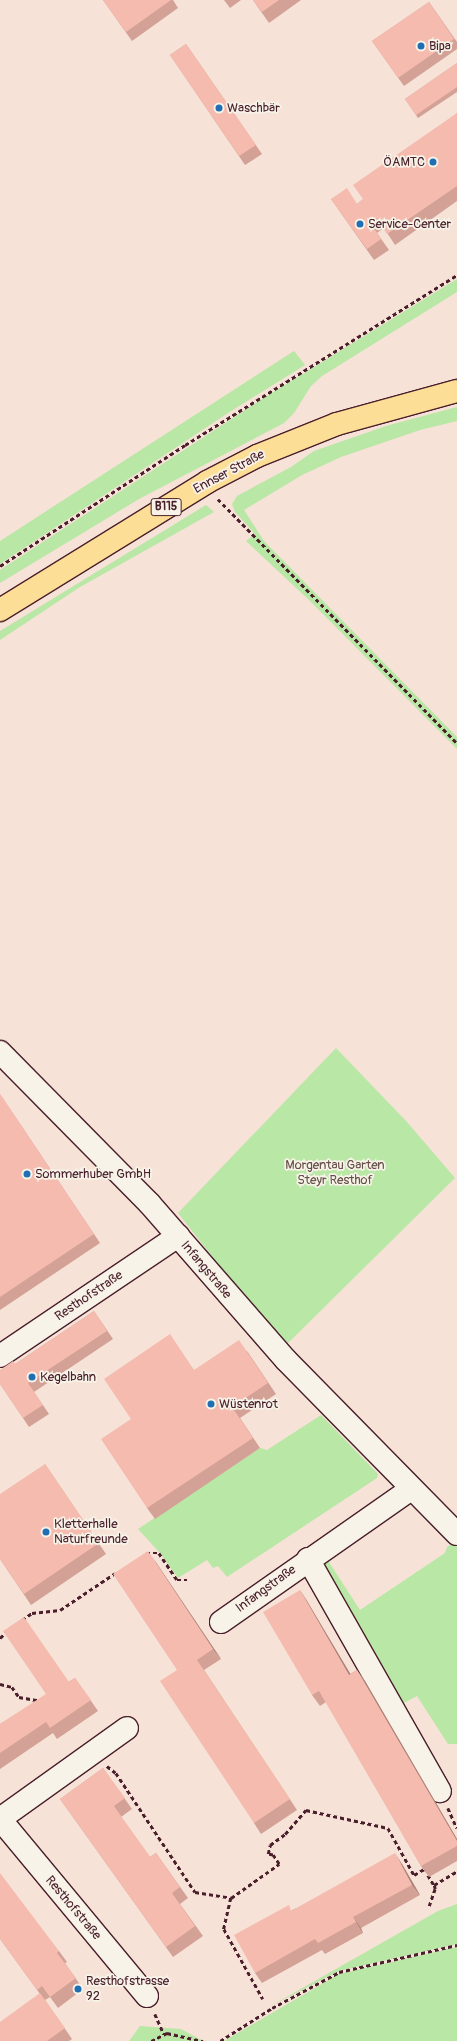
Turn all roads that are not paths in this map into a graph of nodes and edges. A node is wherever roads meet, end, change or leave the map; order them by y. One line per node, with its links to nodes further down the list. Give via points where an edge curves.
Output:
1 (457, 391): 2 (main road, Ennser Straße / B115, via 371,413 257,456 207,482)
2 (0, 610)
3 (0, 1052): 4 (street, Infangstraße, via 149,1203)
4 (178, 1236): 5 (street, Resthofstraße); 6 (street, Infangstraße, via 244,1314)
5 (0, 1356)
6 (412, 1489): 7 (street, Infangstraße); 8 (street, Infangstraße)
7 (457, 1534)
8 (308, 1559): 9 (street, Infangstraße); 11 (street)
9 (221, 1622)
10 (127, 1728): 12 (street)
11 (440, 1791)
12 (0, 1819): 13 (street, Resthofstraße)
13 (147, 1996)

